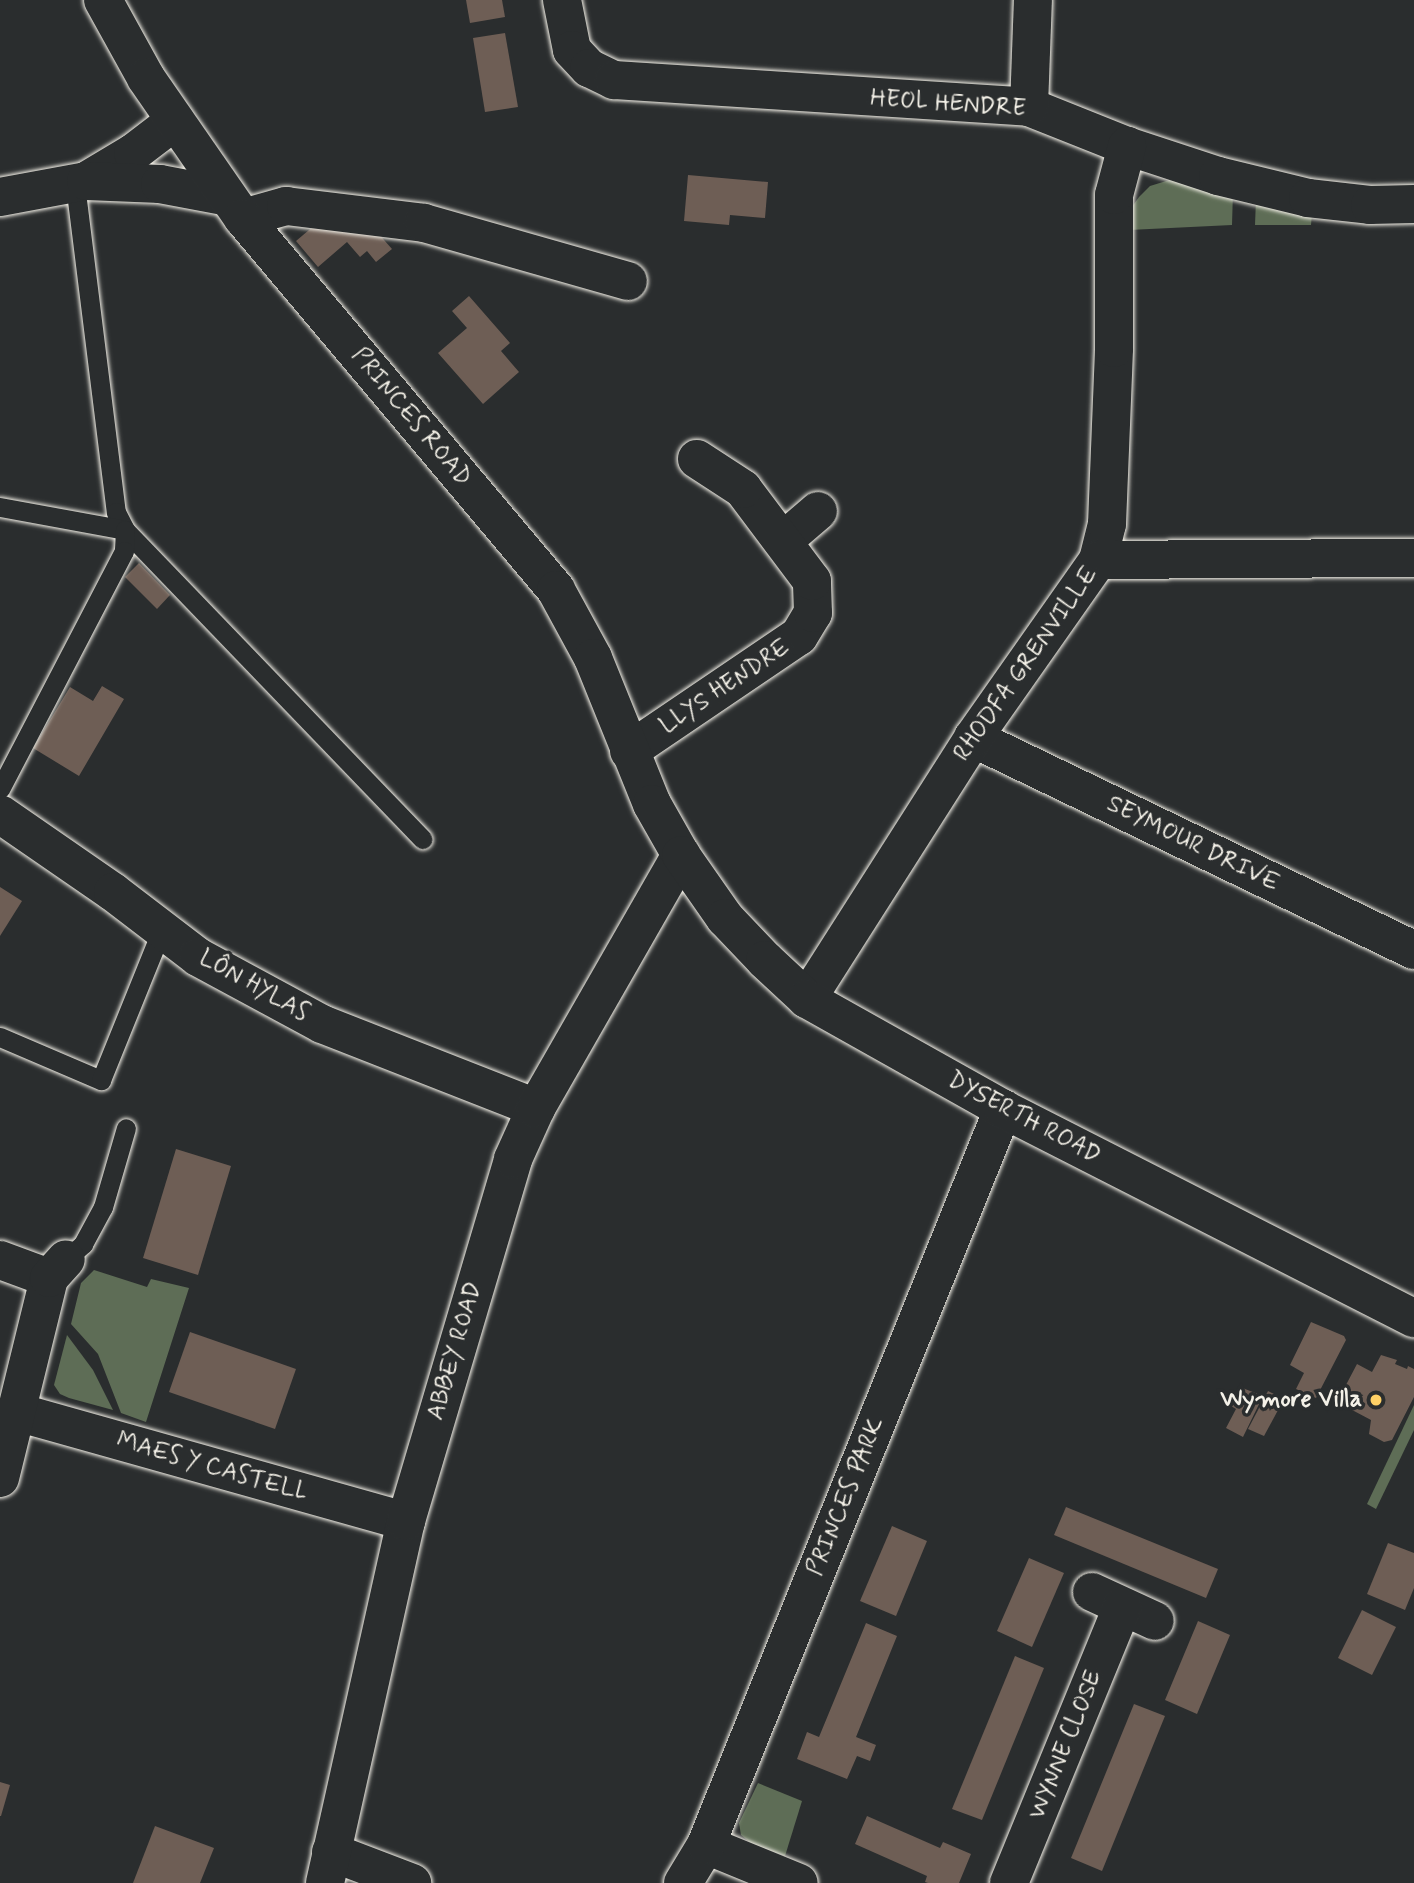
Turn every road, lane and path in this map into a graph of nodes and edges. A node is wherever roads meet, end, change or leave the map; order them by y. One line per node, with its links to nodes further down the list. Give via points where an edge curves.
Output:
1 (103, 0): 5 (street, PRINCES ROAD)
2 (562, 0): 4 (street, HEOL HENDRE, via 572,50 589,68 614,80)
3 (1033, 0): 4 (street)
4 (1029, 107): 6 (street, HEOL HENDRE)
5 (175, 121): 7 (street, via 133,153); 10 (street, PRINCES ROAD)
6 (1127, 146): 9 (street, HEOL HENDRE, via 1218,176 1308,198); 18 (street, via 1114,195 1107,524)
7 (80, 183): 8 (street); 10 (street, via 160,184); 15 (lane, via 116,512)
8 (0, 197)
9 (1414, 204)
10 (236, 207): 11 (street, via 286,206 424,223); 20 (street, PRINCES ROAD, via 556,590 593,658)
11 (628, 281)
12 (697, 459): 16 (street, LLYS HENDRE, via 743,489)
13 (0, 508): 15 (lane)
14 (818, 511): 16 (street)
15 (125, 530): 21 (lane, via 124,551); 23 (lane)
16 (783, 541): 20 (street, LLYS HENDRE, via 812,581 813,613 799,636)
17 (1414, 558): 18 (street, RHODFA GRENVILLE)
18 (1098, 559): 19 (street, RHODFA GRENVILLE)
19 (972, 738): 26 (street, SEYMOUR DRIVE); 27 (street, RHODFA GRENVILLE)
20 (629, 751): 24 (street, PRINCES ROAD)
21 (0, 789)
22 (0, 814): 25 (street, LÔN HYLAS)
23 (422, 839)
24 (681, 855): 27 (street, DYSERTH ROAD, via 725,918); 29 (street, ABBEY ROAD)
25 (162, 929): 28 (lane, via 102,1080); 29 (street, LÔN HYLAS, via 198,957 322,1024)
26 (1414, 950)
27 (807, 999): 30 (street, DYSERTH ROAD)
28 (0, 1037)
29 (536, 1108): 37 (street, ABBEY ROAD, via 494,1218)
30 (1003, 1109): 34 (street, DYSERTH ROAD); 40 (street, PRINCES PARK)
31 (126, 1128): 33 (lane, via 103,1207 83,1244)
32 (0, 1260): 33 (street)
33 (58, 1268): 35 (street)
34 (1414, 1318)
35 (17, 1412): 36 (street); 37 (street, MAES Y CASTELL)
36 (0, 1478)
37 (406, 1521): 39 (street, ABBEY ROAD)
38 (1123, 1607): 43 (street, WYNNE CLOSE)
39 (328, 1867): 41 (street)
40 (687, 1870): 42 (street)
41 (412, 1883)
42 (799, 1883)
43 (1009, 1883)

